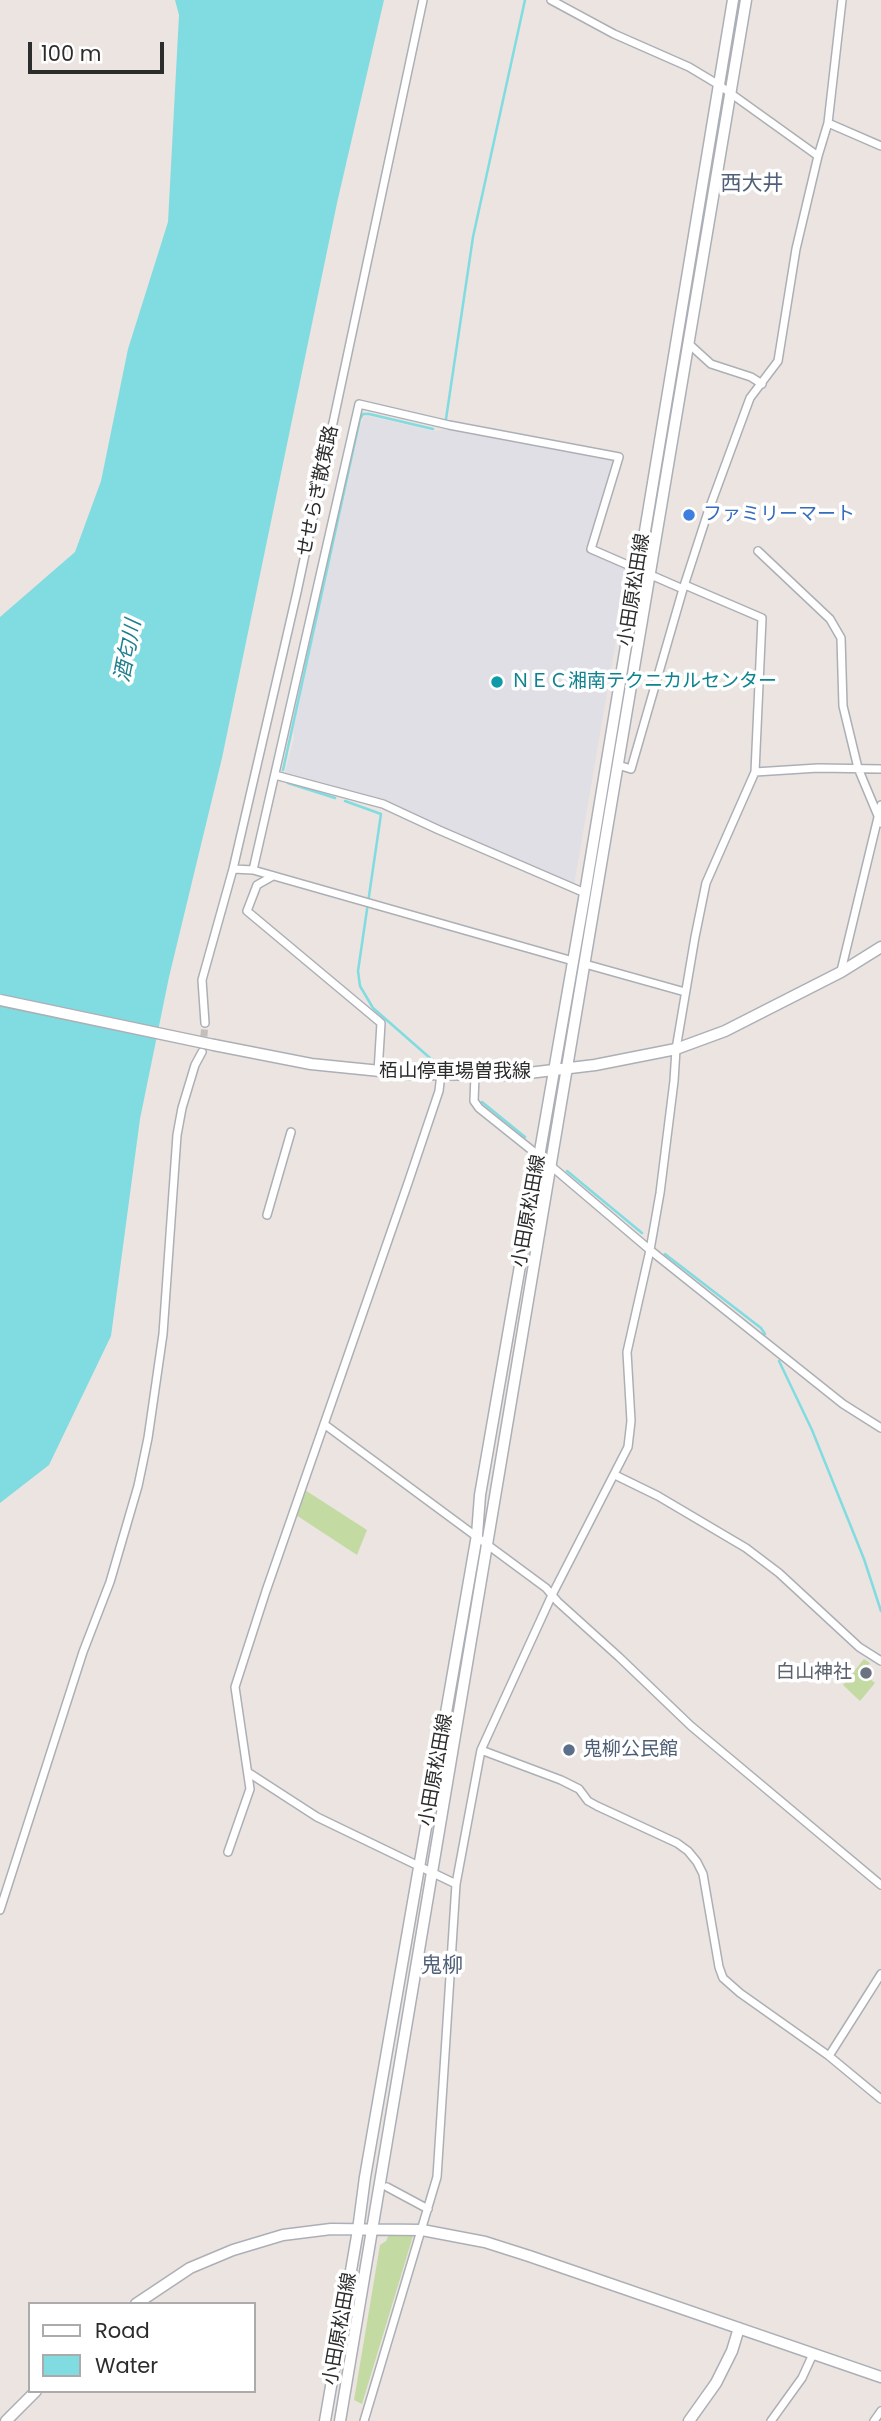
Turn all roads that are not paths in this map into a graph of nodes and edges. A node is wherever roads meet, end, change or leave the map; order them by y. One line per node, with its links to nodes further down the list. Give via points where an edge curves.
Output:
1 (423, 0): 26 (street, せせらぎ散策路, via 298,592)
2 (551, 0): 6 (street)
3 (733, 0): 6 (main road, 小田原松田線)
4 (746, 0): 7 (main road, 小田原松田線)
5 (842, 0): 8 (street)
6 (719, 85): 7 (street); 14 (main road, 小田原松田線)
7 (730, 93): 10 (street); 11 (main road, 小田原松田線)
8 (828, 123): 9 (street); 10 (street)
9 (881, 146)
10 (818, 156): 12 (street, via 796,249 778,361)
11 (689, 344): 12 (street, via 711,364); 15 (main road, 小田原松田線)
12 (762, 384): 16 (street, via 750,398)
13 (758, 551): 18 (street, via 830,619 841,638 843,706)
14 (638, 570): 15 (street); 21 (street, via 591,549 619,457 359,404); 29 (main road, 小田原松田線)
15 (650, 575): 16 (street); 17 (main road, 小田原松田線)
16 (684, 587): 17 (street, via 631,769); 20 (street, via 762,618)
17 (618, 765): 32 (main road, 小田原松田線)
18 (858, 768): 19 (street); 20 (street); 25 (street)
19 (881, 769)
20 (755, 772): 34 (street, via 706,883)
21 (275, 775): 22 (street); 27 (street, via 270,814)
22 (342, 793): 23 (street); 29 (street, via 383,804)
23 (340, 804)
24 (881, 806): 25 (street)
25 (879, 820): 33 (street)
26 (233, 869): 27 (street); 36 (street, せせらぎ散策路, via 202,980)
27 (253, 870): 28 (street)
28 (273, 876): 31 (street); 41 (street, via 257,885 247,911 382,1023)
29 (586, 894): 31 (main road, 小田原松田線)
30 (881, 947): 33 (main road, 栢山停車場曽我線)
31 (573, 961): 40 (main road, 小田原松田線)
32 (584, 964): 34 (street); 39 (main road, 小田原松田線)
33 (841, 972): 37 (main road, 栢山停車場曽我線, via 725,1031)
34 (685, 992): 37 (street)
35 (0, 1000): 41 (main road, 栢山停車場曽我線, bridge, via 311,1064)
36 (205, 1023)
37 (676, 1049): 39 (main road, 栢山停車場曽我線); 48 (street)
38 (202, 1052): 63 (street, via 177,1135 166,1304 138,1486)
39 (568, 1068): 40 (main road, 栢山停車場曽我線); 46 (main road, 小田原松田線)
40 (555, 1070): 43 (main road, 栢山停車場曽我線); 45 (main road, 小田原松田線)
41 (378, 1072): 42 (main road, 栢山停車場曽我線)
42 (442, 1074): 43 (main road, 栢山停車場曽我線); 49 (street)
43 (471, 1075): 45 (street, via 479,1108)
44 (291, 1132): 47 (street)
45 (540, 1156): 52 (main road, 小田原松田線, via 480,1494)
46 (551, 1166): 48 (street); 53 (main road, 小田原松田線)
47 (267, 1215)
48 (650, 1250): 50 (street, via 843,1404); 51 (street, via 627,1352 628,1447)
49 (324, 1424): 52 (street); 57 (street, via 235,1687)
50 (881, 1428)
51 (615, 1475): 54 (street); 55 (street, via 746,1548)
52 (477, 1535): 53 (street); 59 (main road, 小田原松田線)
53 (488, 1546): 54 (street); 60 (main road, 小田原松田線)
54 (552, 1595): 56 (street); 62 (street, via 691,1726)
55 (881, 1661)
56 (481, 1750): 61 (street); 65 (street, via 561,1780 579,1789 588,1801 688,1851 703,1874 723,1978)
57 (249, 1773): 58 (street, via 250,1789); 59 (street, via 317,1817)
58 (228, 1852)
59 (420, 1867): 60 (street); 70 (main road, 小田原松田線)
60 (432, 1873): 61 (street); 69 (main road, 小田原松田線)
61 (456, 1884): 68 (street, via 439,2160)
62 (881, 1885)
63 (0, 1910)
64 (881, 1974): 65 (street)
65 (829, 2056): 66 (street)
66 (881, 2099)
67 (387, 2187): 68 (street)
68 (428, 2209): 71 (street)
69 (372, 2228): 70 (main road); 71 (main road); 80 (main road, 小田原松田線)
70 (358, 2230): 72 (main road, via 283,2235 233,2250 190,2268); 79 (main road, 小田原松田線)
71 (422, 2230): 73 (main road, via 485,2242); 81 (street)
72 (139, 2302)
73 (739, 2328): 74 (main road); 82 (main road, via 716,2383)
74 (813, 2354): 75 (main road); 83 (street)
75 (881, 2377)
76 (34, 2393): 78 (main road)
77 (881, 2411): 84 (street)
78 (6, 2421)
79 (325, 2421)
80 (340, 2421)
81 (364, 2421)
82 (689, 2421)
83 (771, 2421)
84 (874, 2421)

